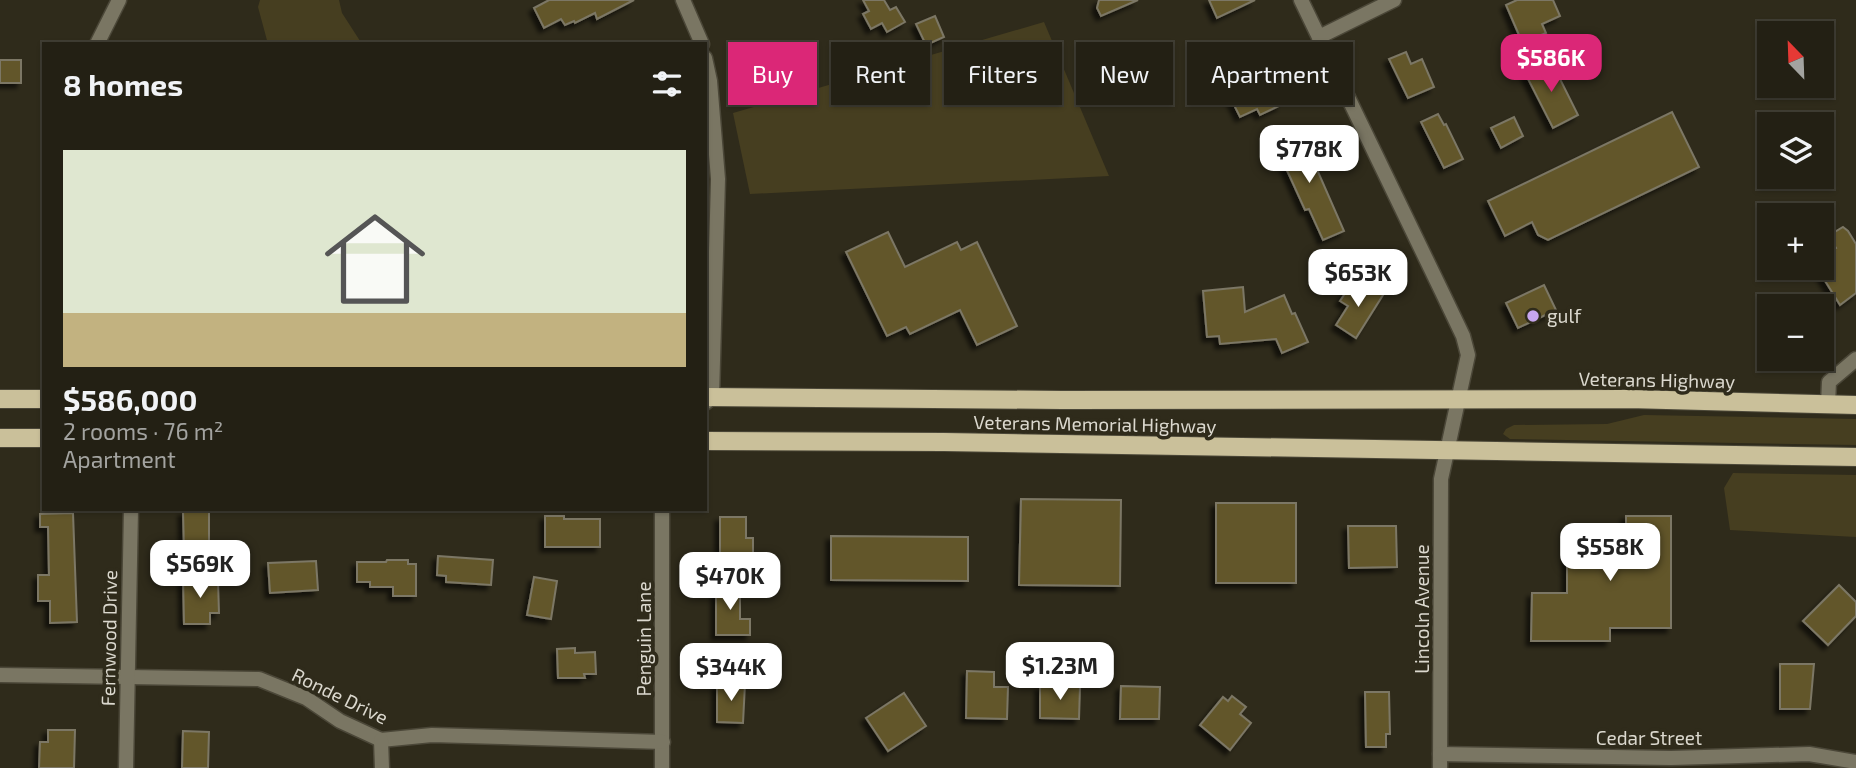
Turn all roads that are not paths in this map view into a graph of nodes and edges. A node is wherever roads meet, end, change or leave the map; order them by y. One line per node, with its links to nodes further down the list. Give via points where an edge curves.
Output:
1 (119, 0): 6 (street)
2 (683, 0): 7 (street)
3 (1301, 0): 5 (street, Lincoln Avenue)
4 (1394, 0): 5 (street)
5 (1319, 37): 13 (street, Lincoln Avenue, via 1463,336 1468,355)
6 (98, 42)
7 (701, 42)
8 (707, 67): 12 (street, via 718,178)
9 (1856, 359): 14 (street, via 1829,382)
10 (0, 399): 11 (main road)
11 (42, 399)
12 (707, 399): 13 (main road, Veterans Memorial Highway)
13 (1458, 399): 14 (main road, Veterans Highway); 19 (street, Lincoln Avenue)
14 (1828, 404): 15 (main road, Veterans Highway)
15 (1856, 405)
16 (0, 438): 17 (main road)
17 (42, 438)
18 (707, 441): 19 (main road, Veterans Memorial Highway)
19 (1447, 452): 20 (main road, Veterans Memorial Highway); 27 (street, Lincoln Avenue, via 1441,479)
20 (1856, 457)
21 (131, 511): 24 (street, Fernwood Drive)
22 (662, 511): 26 (street, Penguin Lane)
23 (0, 675): 24 (street, Ronde Drive)
24 (127, 677): 25 (street, Ronde Drive, via 259,679 306,698 340,721); 29 (street, Fernwood Drive)
25 (382, 740): 26 (street, Ronde Drive, via 432,736); 30 (street)
26 (663, 742): 31 (street, Penguin Lane)
27 (1440, 761): 28 (street, Cedar Street, via 1809,754)
28 (1856, 762)
29 (126, 768)
30 (382, 768)
31 (663, 768)

